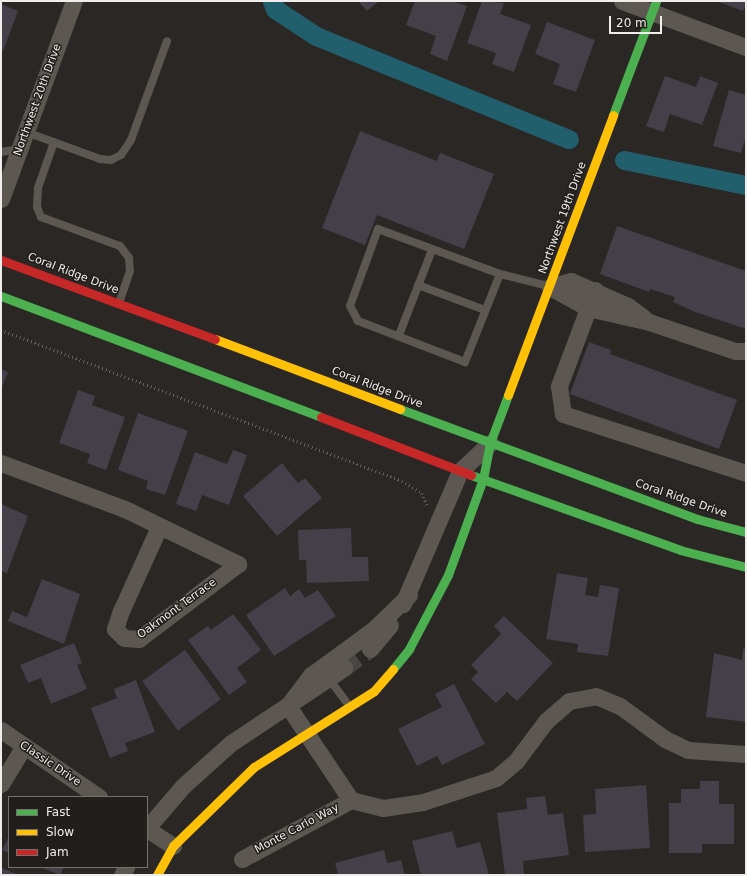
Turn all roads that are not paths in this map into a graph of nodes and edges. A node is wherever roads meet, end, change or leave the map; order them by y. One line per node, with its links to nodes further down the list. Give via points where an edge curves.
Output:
1 (74, 1): 6 (street, Northwest 20th Drive)
2 (622, 1): 3 (street)
3 (654, 7): 5 (street); 15 (main road, Northwest 19th Drive)
4 (168, 41): 7 (lane, via 131,140 121,155 111,160 100,159)
5 (746, 47)
6 (26, 132): 7 (lane); 8 (street, Northwest 20th Drive)
7 (54, 142): 18 (lane, via 38,188 37,208 41,216 120,246 129,258 130,270)
8 (19, 150): 9 (lane); 10 (street, Northwest 20th Drive)
9 (1, 152)
10 (1, 199)
11 (432, 250): 13 (lane); 14 (lane); 22 (lane, via 378,229 350,306 358,321)
12 (1, 260): 18 (main road, Coral Ridge Drive)
13 (500, 274): 15 (lane); 20 (lane)
14 (418, 285): 20 (lane); 22 (lane)
15 (550, 287): 16 (street, via 571,281); 19 (street); 24 (main road, Northwest 19th Drive)
16 (595, 290): 19 (street); 21 (street, via 628,306)
17 (1, 296): 26 (main road)
18 (119, 304): 24 (main road, Coral Ridge Drive)
19 (588, 308): 21 (street); 27 (street, via 559,386 563,414)
20 (486, 310): 22 (lane, via 465,362)
21 (649, 322): 23 (street, via 735,351)
22 (399, 335)
23 (746, 351)
24 (490, 443): 26 (street); 28 (main road, Northwest 19th Drive); 30 (main road, Coral Ridge Drive, via 697,519)
25 (1, 463): 29 (street, Oakmont Terrace, via 125,509)
26 (460, 471): 28 (main road); 32 (street)
27 (746, 473)
28 (483, 479): 31 (main road, via 680,550); 37 (main road, Northwest 19th Drive, via 448,575 409,649 374,691)
29 (159, 527): 29 (street, Oakmont Terrace, via 115,629 124,638 139,639 238,564)
30 (746, 532)
31 (746, 567)
32 (409, 595): 33 (street); 36 (street, via 373,630 311,675)
33 (370, 650)
34 (344, 668): 35 (street)
35 (329, 679): 36 (street); 37 (lane)
36 (288, 706): 39 (street, Monte Carlo Way); 45 (street, via 231,743 183,786)
37 (350, 707): 39 (main road, Northwest 19th Drive)
38 (1, 730): 40 (street, Classic Drive)
39 (307, 736): 44 (street, Monte Carlo Way); 47 (main road, Northwest 19th Drive, via 254,767)
40 (24, 746): 42 (street); 43 (street, Classic Drive)
41 (746, 754): 44 (street, Monte Carlo Way, via 688,750 642,724 620,706 596,696 569,701 546,721 516,761 496,778 423,802 383,808)
42 (1, 784)
43 (98, 796)
44 (351, 800): 48 (street, Monte Carlo Way)
45 (148, 827)
46 (148, 829): 47 (street)
47 (173, 846): 49 (main road, Northwest 19th Drive)
48 (242, 859)
49 (157, 875)

